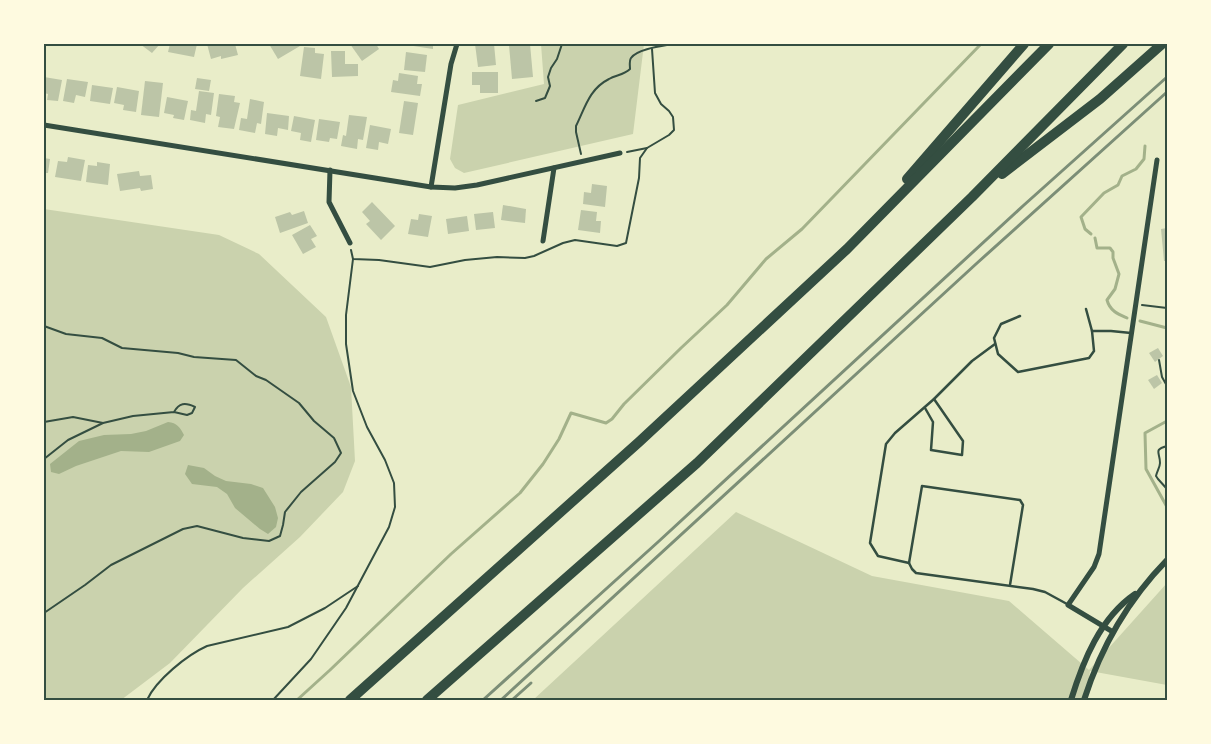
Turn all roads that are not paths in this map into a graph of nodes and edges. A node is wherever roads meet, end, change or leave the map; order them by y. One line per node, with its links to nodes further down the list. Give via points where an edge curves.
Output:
1 (457, 44): 11 (street)
2 (1024, 44): 15 (highway)
3 (1049, 44): 15 (highway)
4 (1123, 44): 12 (highway)
5 (1162, 44): 12 (highway, via 1100,99)
6 (44, 124): 10 (street)
7 (620, 153): 9 (street)
8 (1157, 160): 19 (street)
9 (554, 168): 11 (street, via 477,185); 13 (street)
10 (330, 170): 11 (street); 14 (street, via 329,202)
11 (431, 187)
12 (972, 197): 31 (highway, via 697,463)
13 (543, 241)
14 (350, 243)
15 (847, 249): 30 (highway, via 639,442)
16 (1086, 309): 18 (lane)
17 (1020, 316): 20 (lane, via 1001,324 994,338)
18 (1092, 331): 19 (lane); 20 (lane, via 1094,351 1089,358 1018,372 998,354)
19 (1131, 333): 27 (street, via 1099,554)
20 (995, 344): 21 (lane, via 972,361)
21 (934, 399): 22 (lane); 22 (lane, via 963,441 962,455 931,450 934,422)
22 (924, 408): 24 (lane, via 886,444 870,543 878,556)
23 (1167, 560): 26 (street)
24 (910, 562): 25 (lane, via 916,573); 25 (lane, via 922,486 1020,500 1023,505)
25 (1010, 585): 27 (lane, via 1045,592)
26 (1138, 592): 28 (street); 29 (street)
27 (1068, 605): 28 (street)
28 (1103, 626): 29 (street); 32 (street)
29 (1113, 632): 33 (street)
30 (350, 700)
31 (428, 700)
32 (1071, 700)
33 (1084, 700)

